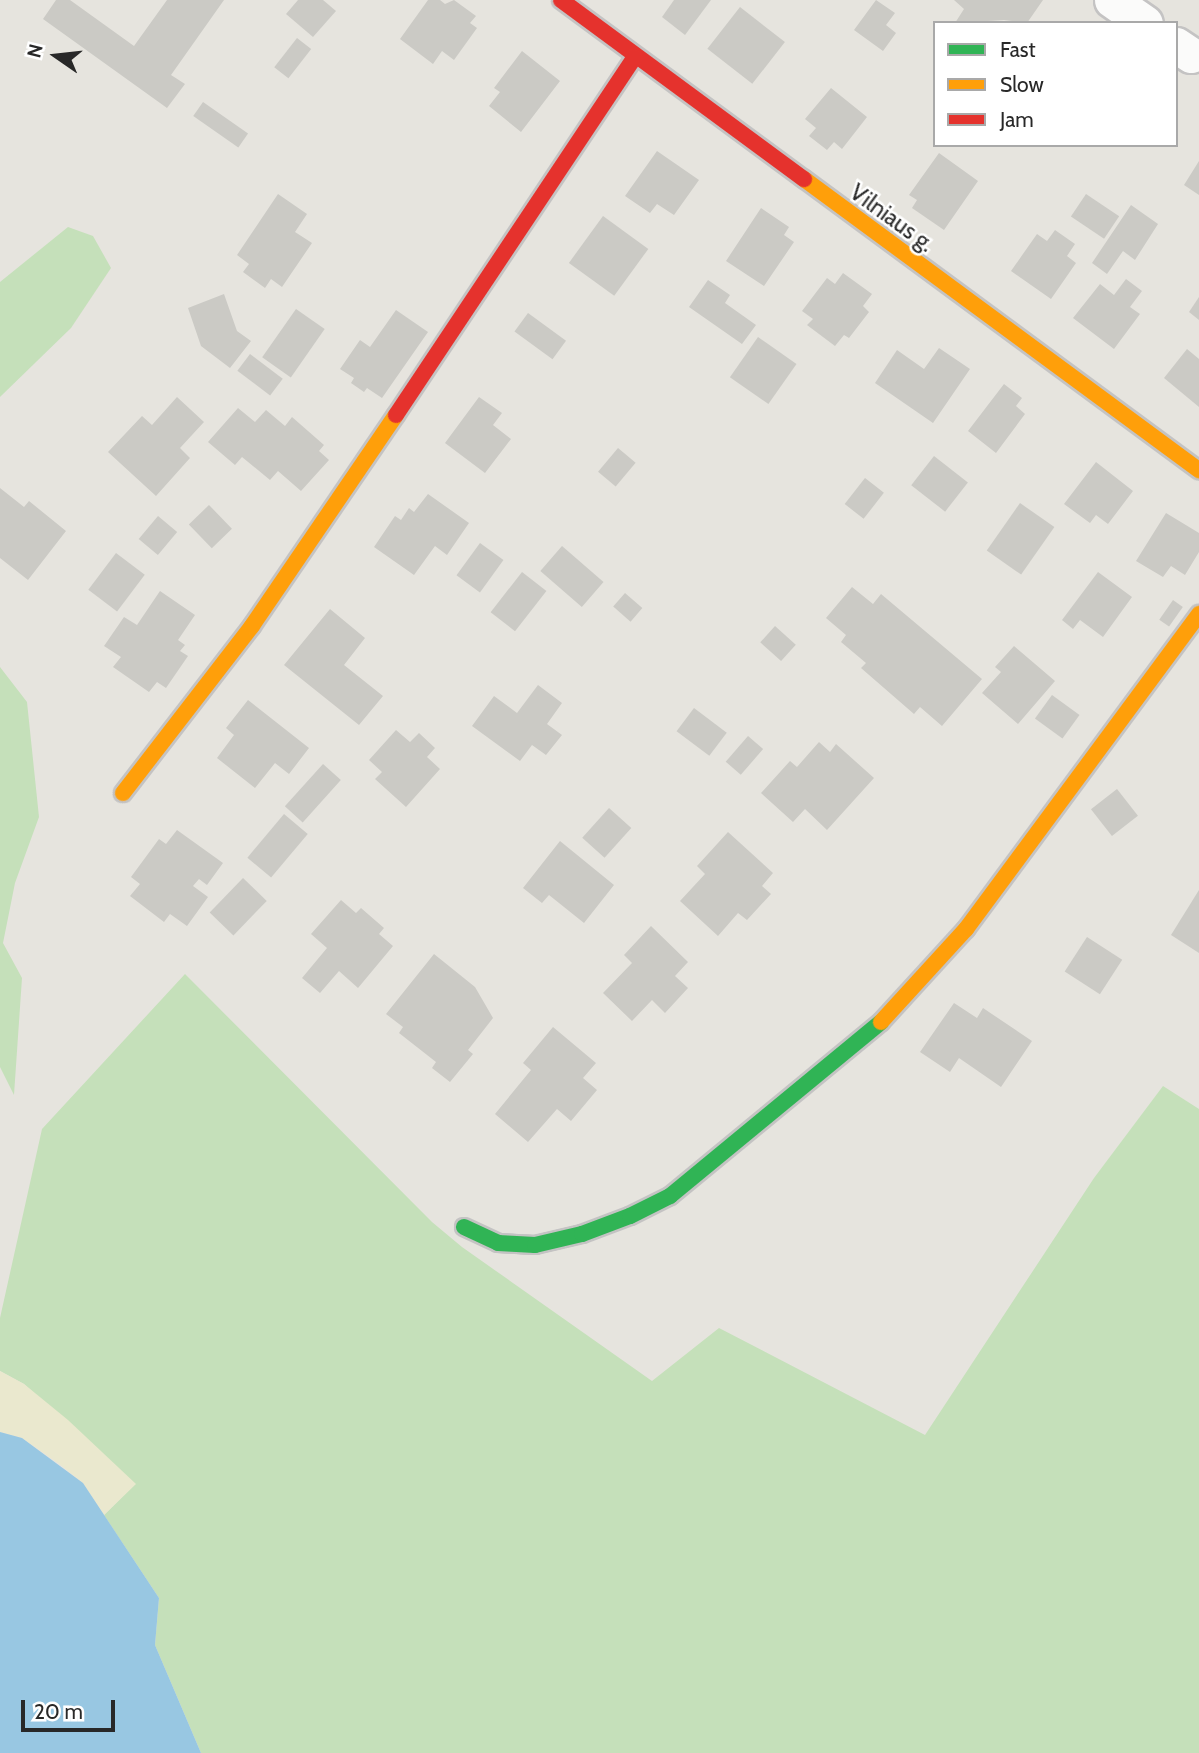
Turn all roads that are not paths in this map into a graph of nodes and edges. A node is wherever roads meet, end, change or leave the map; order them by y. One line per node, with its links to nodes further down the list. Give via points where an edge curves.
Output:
1 (561, 0): 4 (street, Vilniaus g.)
2 (1112, 0): 3 (street)
3 (1142, 21)
4 (635, 57): 5 (street, Vilniaus g.); 7 (street, via 301,557)
5 (1199, 470)
6 (1199, 614): 8 (street, via 966,929 874,1029 670,1196 631,1216 535,1245 498,1242)
7 (123, 793)
8 (464, 1227)

